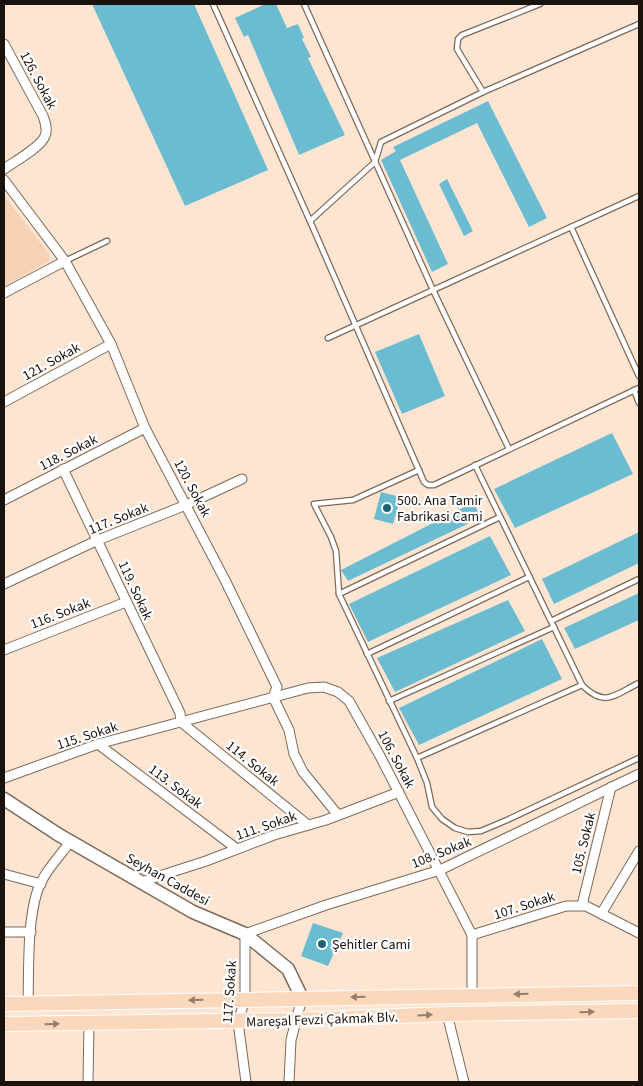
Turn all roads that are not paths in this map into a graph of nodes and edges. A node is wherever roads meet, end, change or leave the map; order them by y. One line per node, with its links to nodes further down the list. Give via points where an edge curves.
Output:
1 (213, 4): 11 (lane)
2 (304, 4): 7 (lane)
3 (540, 4): 6 (lane, via 458,39 457,49)
4 (639, 24): 6 (lane)
5 (4, 44): 8 (street, 126. Sokak, via 44,116 46,134 42,142)
6 (483, 92): 7 (lane, via 381,142)
7 (374, 162): 11 (lane); 15 (lane)
8 (4, 169)
9 (4, 180): 14 (street, 120. Sokak)
10 (639, 196): 12 (lane)
11 (310, 221): 17 (lane)
12 (571, 227): 15 (lane); 20 (lane)
13 (107, 241): 14 (lane)
14 (65, 261): 16 (street); 19 (street, 120. Sokak)
15 (433, 290): 17 (lane); 26 (lane)
16 (4, 293)
17 (356, 326): 18 (lane); 29 (lane)
18 (328, 338)
19 (111, 344): 23 (street, 121. Sokak); 25 (street, 120. Sokak)
20 (639, 376)
21 (639, 388): 22 (lane)
22 (634, 390): 24 (lane); 26 (lane)
23 (4, 402)
24 (639, 403)
25 (145, 428): 28 (street, 118. Sokak); 32 (street, 120. Sokak)
26 (509, 449): 27 (lane)
27 (475, 466): 29 (lane, via 434,485 424,482); 33 (lane)
28 (63, 469): 31 (street, 118. Sokak); 34 (street, 119. Sokak)
29 (419, 470): 38 (lane, via 353,500 314,504 336,552)
30 (242, 478): 32 (street, 117. Sokak)
31 (4, 500)
32 (186, 506): 34 (street, 117. Sokak); 46 (street, 120. Sokak, via 277,687)
33 (500, 517): 35 (lane); 38 (lane)
34 (98, 540): 37 (street, 117. Sokak); 39 (street, 119. Sokak)
35 (529, 577): 40 (lane); 43 (lane)
36 (639, 579): 40 (lane)
37 (4, 584)
38 (339, 594): 43 (lane)
39 (126, 602): 42 (street, 116. Sokak); 48 (street, 119. Sokak)
40 (551, 621): 41 (lane)
41 (554, 627): 45 (lane); 47 (lane)
42 (4, 650)
43 (367, 654): 47 (lane)
44 (639, 683): 45 (lane, via 607,699 592,696)
45 (582, 685): 50 (lane)
46 (273, 697): 48 (street, 106. Sokak); 55 (street, 106. Sokak, via 308,688 324,687 338,692 349,701); 57 (street, 120. Sokak, via 289,730 294,754 303,772)
47 (389, 701): 50 (lane)
48 (181, 722): 49 (street, 115. Sokak); 58 (street, 114. Sokak)
49 (98, 744): 53 (street, 115. Sokak); 60 (street, 113. Sokak)
50 (417, 758): 51 (lane, via 432,807 442,819 468,832 481,831 507,820)
51 (639, 758)
52 (639, 774): 54 (street, 108. Sokak)
53 (4, 778)
54 (611, 787): 62 (street, 108. Sokak); 66 (street, 105. Sokak)
55 (399, 792): 57 (street, 111. Sokak); 62 (street, 106. Sokak)
56 (4, 799): 59 (main road, Seyhan Caddesi)
57 (338, 815): 58 (street, 111. Sokak)
58 (308, 825): 60 (street, 111. Sokak)
59 (71, 842): 64 (main road, Seyhan Caddesi); 65 (street)
60 (237, 849): 64 (street, 111. Sokak)
61 (639, 851): 67 (street)
62 (440, 870): 71 (street, 108. Sokak); 72 (street, 106. Sokak)
63 (4, 874): 65 (street)
64 (141, 882): 71 (main road, Seyhan Caddesi, via 193,912)
65 (41, 884): 69 (street, via 33,908)
66 (582, 905): 67 (street); 72 (street, 107. Sokak, via 566,906)
67 (601, 914): 70 (street)
68 (4, 932): 69 (street)
69 (31, 932): 77 (street)
70 (639, 933)
71 (245, 934): 75 (main road, Seyhan Caddesi, via 288,969); 76 (street, 117. Sokak)
72 (472, 935): 74 (street, 106. Sokak)
73 (639, 993): 74 (main road, Mareşal Fevzi Çakmak Blv., one-way to 74)
74 (472, 995): 75 (main road, Mareşal Fevzi Çakmak Blv., one-way to 75)
75 (302, 998): 76 (main road, Mareşal Fevzi Çakmak Blv.); 81 (street)
76 (245, 999): 77 (main road, Mareşal Fevzi Çakmak Blv., one-way to 77); 82 (street, 117. Sokak)
77 (28, 1003): 78 (main road, Mareşal Fevzi Çakmak Blv.)
78 (4, 1004)
79 (639, 1011): 80 (main road, Mareşal Fevzi Çakmak Blv., one-way to 79)
80 (447, 1014): 81 (main road, Mareşal Fevzi Çakmak Blv., one-way to 80); 88 (street)
81 (296, 1020): 82 (main road, Mareşal Fevzi Çakmak Blv.); 87 (street, via 291,1040)
82 (238, 1022): 84 (main road, Mareşal Fevzi Çakmak Blv.); 86 (street, 117. Sokak)
83 (4, 1024): 84 (main road, Mareşal Fevzi Çakmak Blv., one-way to 84)
84 (90, 1024): 85 (street)
85 (88, 1082)
86 (246, 1082)
87 (289, 1082)
88 (464, 1082)

